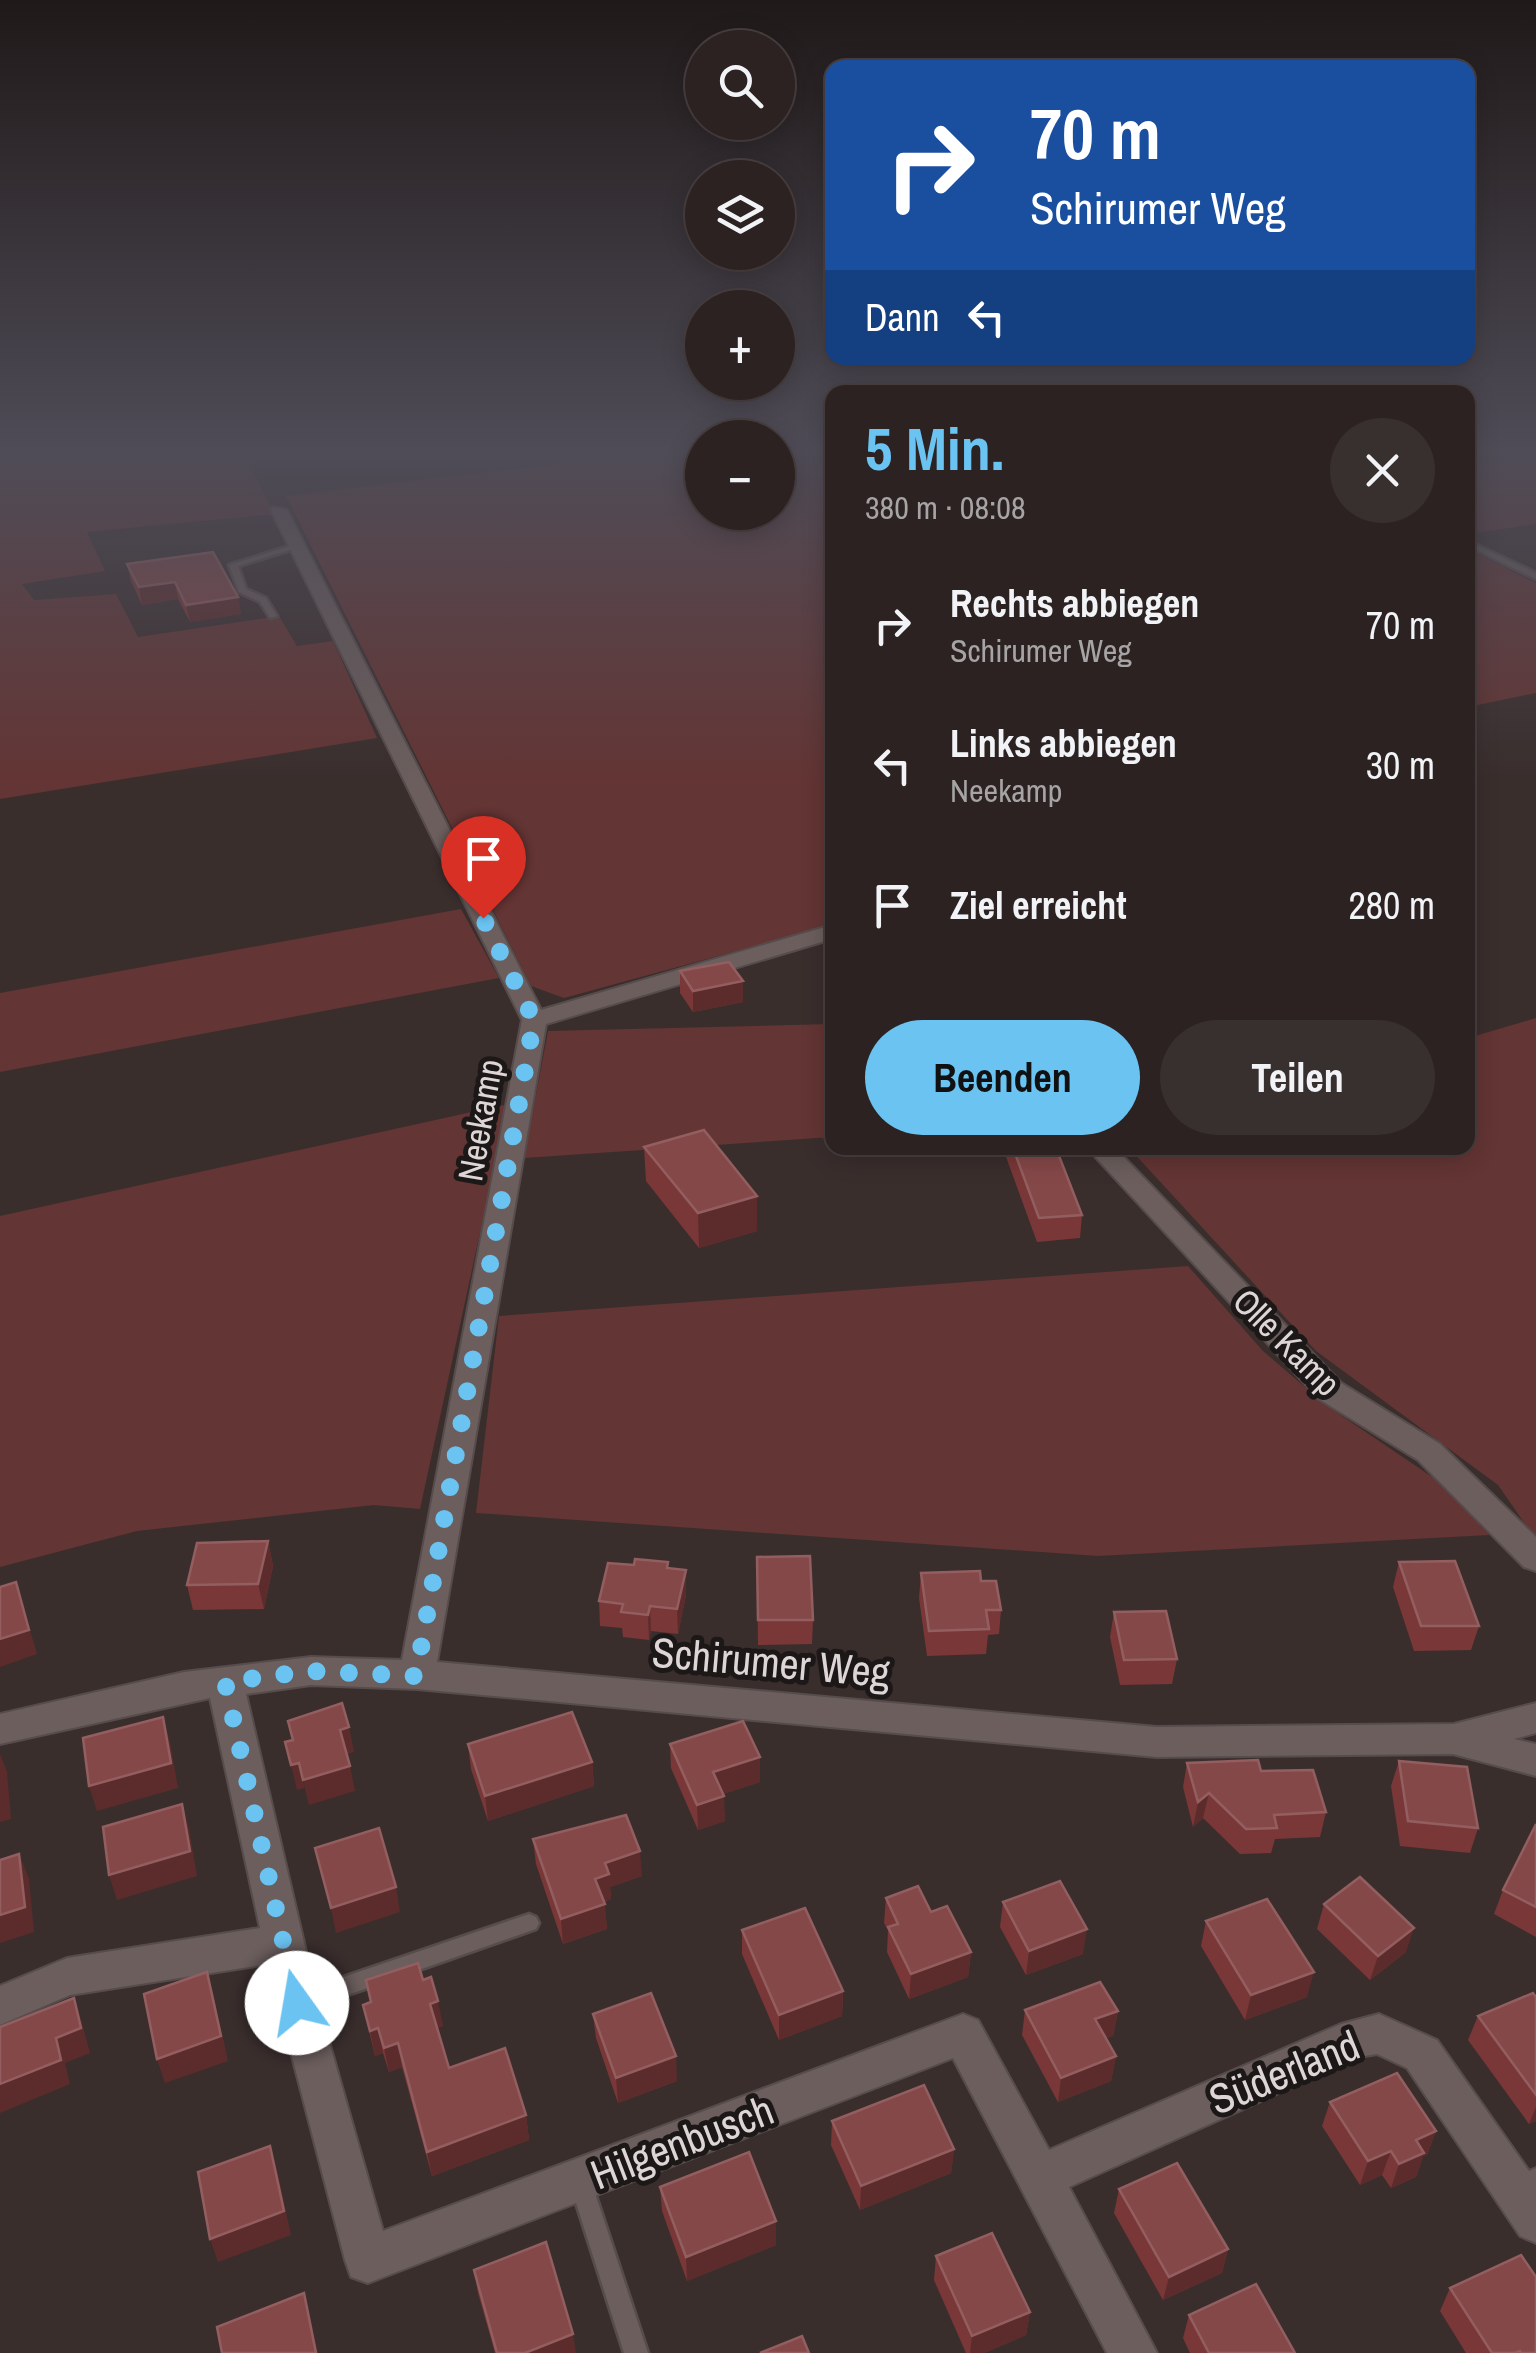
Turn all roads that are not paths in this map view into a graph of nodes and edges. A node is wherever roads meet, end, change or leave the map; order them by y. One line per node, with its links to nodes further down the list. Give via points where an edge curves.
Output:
1 (254, 559): 5 (lane, via 232,565 242,590 263,600)
2 (302, 559): 7 (street, Neekamp)
3 (1501, 559): 4 (lane)
4 (1536, 576)
5 (273, 616)
6 (825, 934): 7 (street)
7 (534, 1020): 10 (street, Neekamp)
8 (1107, 1155): 9 (street, Olle Kamp, via 1330,1391 1429,1452)
9 (1536, 1558)
10 (416, 1676): 11 (street, Schirumer Weg, via 310,1671); 14 (street, Schirumer Weg, via 1157,1742)
11 (225, 1682): 13 (street, Schirumer Weg); 17 (street, Hilgenbusch)
12 (1536, 1718): 14 (street)
13 (0, 1729)
14 (1453, 1738): 15 (street, Schirumer Weg)
15 (1536, 1760)
16 (529, 1923): 18 (lane)
17 (284, 1944): 18 (street, Hilgenbusch); 19 (street, via 67,1977)
18 (297, 2003): 21 (street, Hilgenbusch, via 368,2260)
19 (0, 2006)
20 (1041, 2176): 21 (street, Hilgenbusch, via 963,2034); 22 (street, Süderland, via 1356,2038 1379,2034 1422,2054); 24 (street, Hilgenbusch)
21 (580, 2180): 23 (lane)
22 (1531, 2203)
23 (636, 2353)
24 (1133, 2353)

